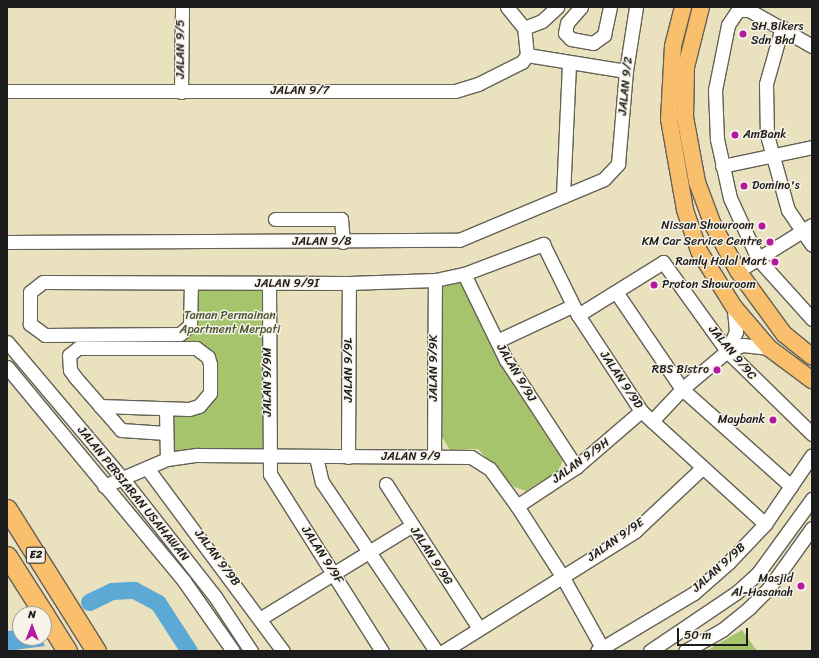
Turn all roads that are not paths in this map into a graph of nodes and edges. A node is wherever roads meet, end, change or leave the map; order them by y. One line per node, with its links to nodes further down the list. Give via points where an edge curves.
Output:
1 (182, 7): 16 (street, JALAN 9/5)
2 (507, 7): 10 (street)
3 (557, 7): 10 (street, via 542,21)
4 (581, 7): 5 (street, via 566,23 565,33 571,39 593,43 604,35)
5 (610, 7)
6 (636, 7): 14 (street, JALAN 9/2)
7 (701, 7): 30 (main road, via 686,67 688,139 704,205)
8 (681, 10): 37 (main road, via 669,78 669,119 675,167 699,251)
9 (782, 27): 11 (street); 18 (street, via 766,84); 20 (street, via 743,9 734,12 728,25 716,90 716,126)
10 (524, 28): 12 (street)
11 (812, 46)
12 (527, 55): 13 (street); 16 (street, JALAN 9/7, via 522,62 478,84 455,91)
13 (569, 62): 14 (street); 21 (street)
14 (626, 71): 19 (street, JALAN 9/2)
15 (7, 91): 16 (street, JALAN 9/7)
16 (181, 92)
17 (812, 147): 18 (street)
18 (770, 156): 20 (street); 24 (street, via 788,210)
19 (618, 164): 21 (street, JALAN 9/8, via 604,179)
20 (722, 166): 29 (street, via 730,198)
21 (563, 196): 26 (street, JALAN 9/8, via 452,242)
22 (275, 219): 26 (street, via 341,219)
23 (812, 225): 24 (street)
24 (801, 232): 28 (street); 29 (street)
25 (7, 242): 26 (street, JALAN 9/8)
26 (342, 242)
27 (543, 244): 31 (street, JALAN 9/9I); 38 (street, JALAN 9/9D)
28 (812, 245)
29 (758, 259): 30 (street); 39 (street)
30 (738, 271): 44 (main road, via 784,334)
31 (464, 274): 32 (street, JALAN 9/9I); 40 (street, JALAN 9/9J)
32 (435, 280): 33 (street, JALAN 9/9I); 58 (street, JALAN 9/9K)
33 (349, 283): 35 (street, JALAN 9/9I); 57 (street, JALAN 9/9L)
34 (191, 284): 34 (street, JALAN 9/9I, via 190,325 180,334 38,333 30,324 30,292 43,282); 35 (street, JALAN 9/9I)
35 (269, 284): 55 (street, JALAN 9/9M)
36 (616, 292): 38 (street); 43 (street, JALAN 9/9C, via 663,262); 47 (street)
37 (734, 307): 42 (main road); 43 (street, via 736,332)
38 (575, 311): 40 (street); 50 (street, JALAN 9/9D)
39 (812, 319)
40 (497, 341): 60 (street, JALAN 9/9J)
41 (7, 342): 63 (street, JALAN PERSIARAN USAHAWAN)
42 (769, 348): 43 (street, via 743,345); 46 (main road)
43 (727, 351): 47 (street); 53 (street, JALAN 9/9C)
44 (812, 357)
45 (7, 366): 65 (street, JALAN PERSIARAN USAHAWAN)
46 (812, 380)
47 (682, 389): 51 (street); 66 (street)
48 (100, 406): 49 (street); 49 (street, via 70,370 69,355 72,350 196,348 204,351 210,364 206,401 189,409); 52 (street, via 125,432)
49 (166, 409): 52 (street)
50 (641, 411): 51 (street, JALAN 9/9D); 60 (street, JALAN 9/9H)
51 (652, 421): 62 (street, JALAN 9/9D)
52 (166, 433): 59 (street)
53 (812, 434)
54 (812, 455): 66 (street, JALAN 9/9B)
55 (268, 457): 56 (street, JALAN 9/9); 59 (street, JALAN 9/9, via 197,454); 75 (street, JALAN 9/9F, via 273,480)
56 (316, 457): 57 (street, JALAN 9/9); 73 (street, via 322,482)
57 (348, 457): 58 (street, JALAN 9/9)
58 (434, 457): 68 (street, JALAN 9/9, via 471,457 482,462)
59 (167, 459): 61 (street, JALAN 9/9)
60 (576, 467): 68 (street, JALAN 9/9H)
61 (147, 468): 63 (street, JALAN 9/9); 78 (street, JALAN 9/9B)
62 (702, 468): 70 (street, JALAN 9/9D); 76 (street, JALAN 9/9E, via 635,531)
63 (122, 478): 65 (street, JALAN 9/9); 85 (street, JALAN PERSIARAN USAHAWAN, via 216,598)
64 (386, 484): 71 (street, JALAN 9/9G)
65 (104, 486): 84 (street, JALAN PERSIARAN USAHAWAN, via 212,616)
66 (791, 486): 70 (street, JALAN 9/9B)
67 (812, 499): 90 (street, via 758,573 737,592)
68 (517, 506): 76 (street, JALAN 9/9)
69 (7, 509): 83 (highway, E2)
70 (766, 524): 82 (street, JALAN 9/9B, via 694,593 619,638)
71 (411, 526): 73 (street); 80 (street, JALAN 9/9G)
72 (812, 528): 91 (street, via 769,588 749,608 722,630)
73 (370, 550): 75 (street); 88 (street)
74 (7, 556): 77 (highway, E2)
75 (334, 572): 78 (street); 87 (street, JALAN 9/9F)
76 (562, 576): 80 (street); 82 (street, JALAN 9/9)
77 (39, 606)
78 (261, 618): 86 (street, JALAN 9/9B)
79 (52, 627): 81 (highway, E2)
80 (478, 627): 89 (street)
81 (63, 645)
82 (604, 650)
83 (96, 651)
84 (233, 651)
85 (251, 651)
86 (283, 651)
87 (382, 651)
88 (436, 651)
89 (444, 651)
90 (650, 651)
91 (685, 651)

